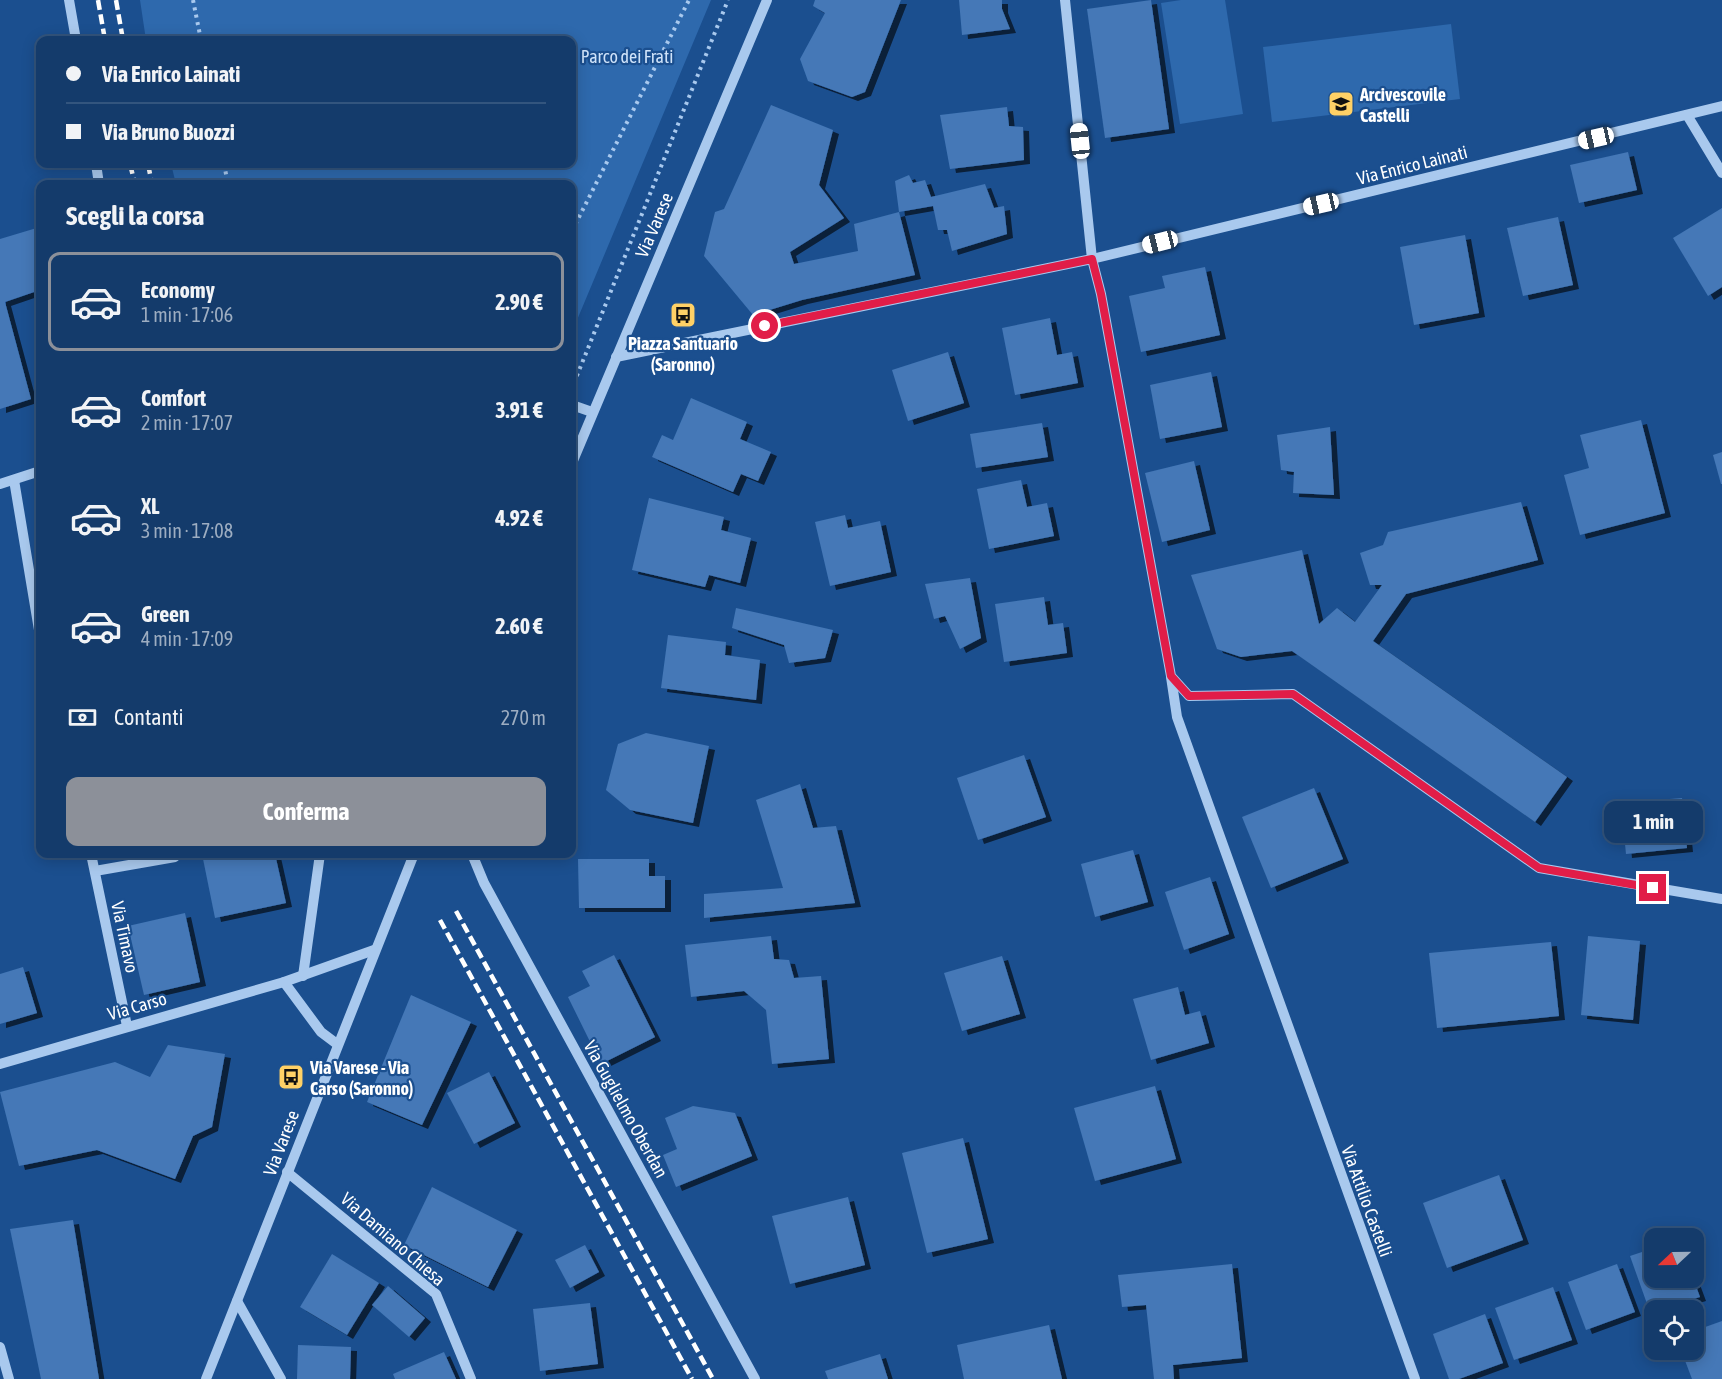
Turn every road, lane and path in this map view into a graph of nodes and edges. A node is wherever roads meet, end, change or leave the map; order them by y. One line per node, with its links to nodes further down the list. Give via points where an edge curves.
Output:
1 (69, 0): 7 (street)
2 (193, 0): 8 (path)
3 (689, 0): 12 (path)
4 (728, 0): 15 (path)
5 (767, 0): 14 (street, Via Varese)
6 (1065, 0): 13 (street, Via Attilio Castelli)
7 (75, 36)
8 (200, 36)
9 (1722, 106): 10 (street, Via Enrico Lainati)
10 (1687, 116): 11 (street); 13 (street, Via Enrico Lainati)
11 (1722, 173)
12 (576, 223)
13 (1092, 259): 14 (street, Via Enrico Lainati); 23 (street, Via Attilio Castelli)
14 (616, 357): 17 (street, Via Varese)
15 (576, 379)
16 (576, 406): 17 (street)
17 (592, 412): 18 (street, Via Varese)
18 (576, 453)
19 (36, 472): 20 (street)
20 (14, 480): 21 (street); 22 (street)
21 (0, 484)
22 (36, 594)
23 (1171, 676): 30 (street, via 1189,696 1293,694 1539,868); 45 (street, Via Attilio Castelli, via 1177,717)
24 (92, 858): 29 (street, Via Timavo)
25 (169, 858): 29 (street)
26 (319, 858): 32 (street)
27 (412, 858): 31 (street, Via Varese)
28 (474, 858): 44 (street, Via Guglielmo Oberdan)
29 (94, 871): 34 (street, Via Timavo)
30 (1722, 899)
31 (374, 950): 32 (street, Via Carso); 35 (street, Via Varese)
32 (303, 976): 33 (street, Via Carso)
33 (284, 982): 34 (street, Via Carso); 35 (street, via 321,1032)
34 (127, 1026): 36 (street, Via Carso)
35 (337, 1044): 37 (street, Via Varese)
36 (0, 1064)
37 (287, 1172): 38 (street, Via Varese); 43 (street, Via Damiano Chiesa, via 436,1294)
38 (237, 1301): 41 (street, Via Varese); 42 (street)
39 (0, 1347): 40 (street)
40 (9, 1379)
41 (206, 1379)
42 (280, 1379)
43 (471, 1379)
44 (755, 1379)
45 (1415, 1379)

